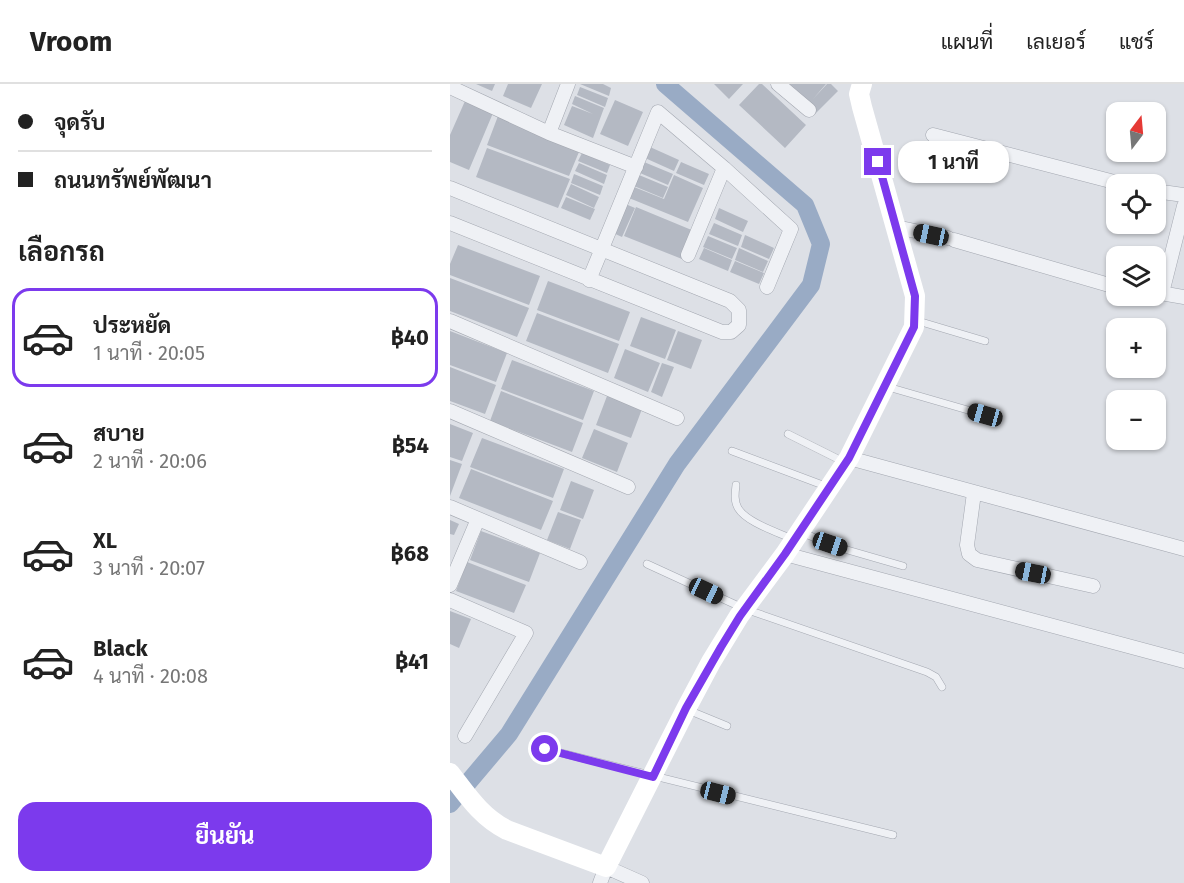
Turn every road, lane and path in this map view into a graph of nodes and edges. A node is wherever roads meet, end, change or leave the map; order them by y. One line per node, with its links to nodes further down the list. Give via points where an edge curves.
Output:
1 (568, 84): 6 (street)
2 (778, 84): 5 (street)
3 (862, 84): 16 (street, via 862,107)
4 (452, 88): 6 (street)
5 (809, 111)
6 (549, 133): 8 (street)
7 (933, 135): 10 (street)
8 (636, 167): 9 (street, via 658,112); 17 (street)
9 (724, 168): 18 (street); 22 (street, via 791,229)
10 (1106, 180)
11 (450, 188): 17 (street)
12 (1166, 193): 13 (street)
13 (1184, 195)
14 (1184, 206): 19 (street)
15 (450, 224): 20 (street)
16 (896, 227): 21 (street); 25 (street, via 915,296)
17 (601, 251): 20 (street); 20 (street, via 730,301 739,310 739,325 722,333)
18 (688, 255)
19 (1166, 269)
20 (590, 280)
21 (1106, 284)
22 (766, 287)
23 (1166, 294): 24 (street)
24 (1184, 297)
25 (915, 320): 27 (lane); 28 (street)
26 (450, 321): 31 (street)
27 (985, 341)
28 (885, 386): 30 (lane); 34 (street)
29 (450, 411): 36 (street)
30 (985, 415)
31 (677, 418)
32 (788, 434): 34 (lane)
33 (732, 451): 37 (lane)
34 (847, 461): 37 (street); 38 (street)
35 (736, 485): 41 (lane, via 738,508 747,518)
36 (628, 487)
37 (829, 487): 41 (street)
38 (974, 493): 42 (street); 47 (street, via 966,545 969,554 977,560)
39 (450, 507): 40 (street)
40 (478, 519): 43 (street); 46 (street)
41 (793, 542): 45 (lane, via 844,549); 49 (street); 50 (street)
42 (1184, 549)
43 (580, 562)
44 (647, 564): 49 (lane)
45 (903, 566)
46 (450, 585)
47 (1093, 586)
48 (450, 600): 54 (street, via 526,633)
49 (745, 609): 51 (lane, via 927,672); 52 (street)
50 (1184, 661)
51 (942, 687)
52 (686, 708): 53 (lane); 57 (street)
53 (727, 726)
54 (465, 736)
55 (545, 749): 57 (lane)
56 (450, 773): 59 (street, via 483,815)
57 (653, 777): 58 (lane); 59 (street)
58 (893, 835)
59 (603, 875): 60 (street)
60 (642, 883)

